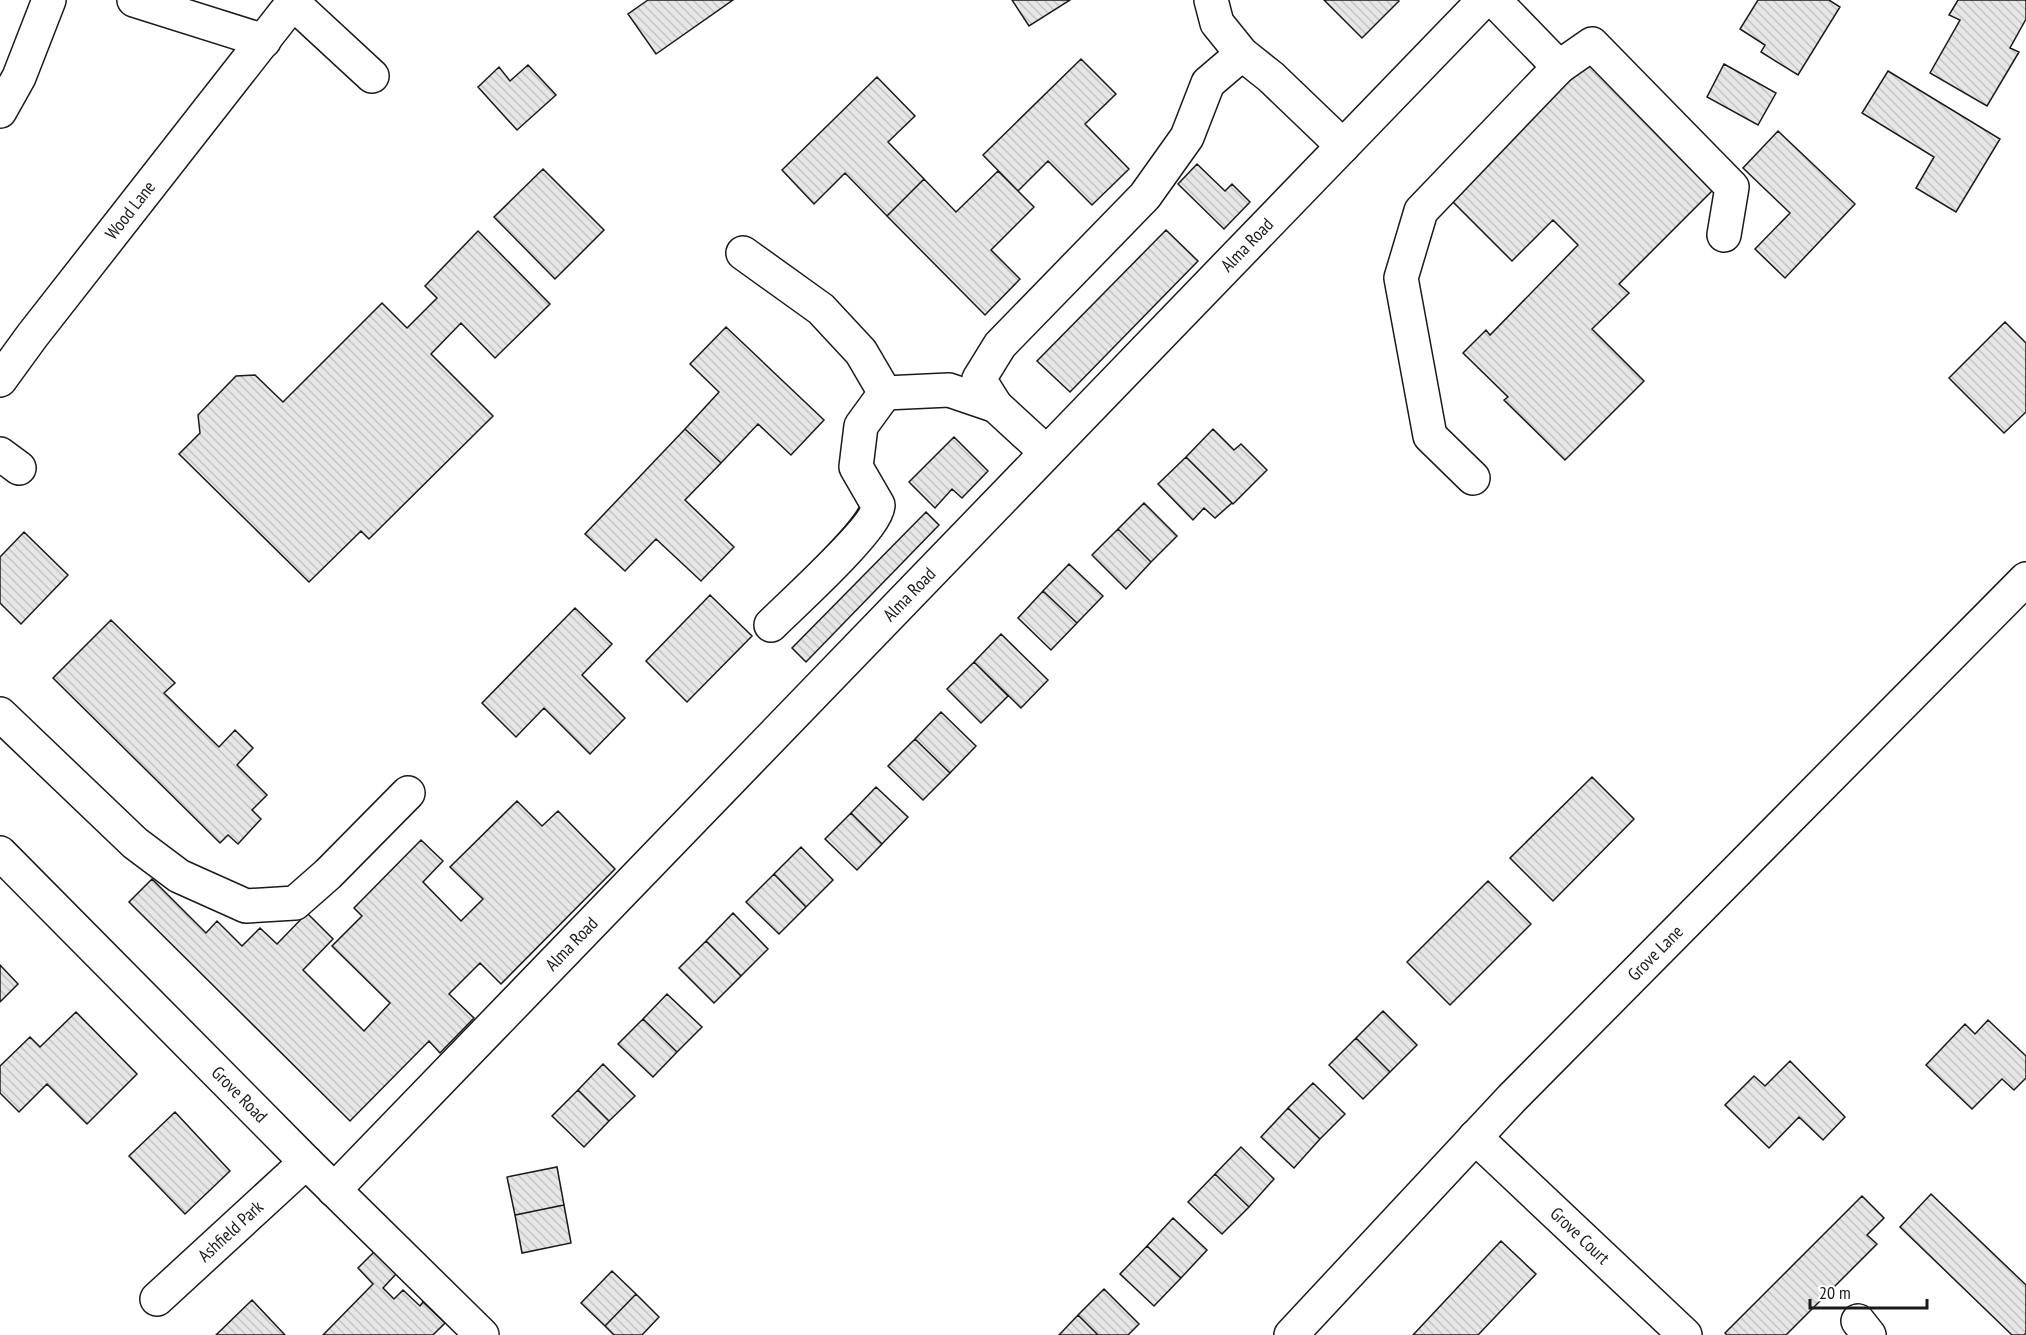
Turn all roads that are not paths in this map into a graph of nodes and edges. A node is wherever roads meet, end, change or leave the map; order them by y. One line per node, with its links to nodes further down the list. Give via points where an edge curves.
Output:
1 (49, 0): 11 (street, via 19,77)
2 (134, 0): 7 (street)
3 (1210, 0): 8 (street, via 1217,23)
4 (1484, 0): 12 (street, Alma Road)
5 (1494, 0): 9 (street)
6 (294, 1): 7 (street, Wood Lane); 10 (street)
7 (264, 41): 15 (street, Wood Lane)
8 (1242, 54): 12 (street); 17 (street, via 1208,83 1186,137 1145,196 1000,345 979,379)
9 (1559, 67): 13 (street, via 1592,44 1689,142 1732,187); 19 (street, via 1421,211 1401,278 1430,436)
10 (372, 76)
11 (0, 111)
12 (1343, 146): 18 (street, Alma Road)
13 (1724, 235)
14 (743, 253): 16 (street, via 820,309 861,351)
15 (0, 380)
16 (885, 393): 17 (street, via 949,390); 21 (street, via 861,426 855,467 879,505 878,511 863,534)
17 (996, 406): 18 (street)
18 (1046, 452): 27 (street, Alma Road)
19 (1473, 478)
20 (2026, 579): 25 (street, Grove Lane)
21 (771, 625)
22 (0, 714): 23 (street, via 135,843 179,876 246,906 295,903)
23 (408, 793)
24 (3, 863): 26 (street, Grove Road)
25 (1475, 1137): 30 (street, Grove Lane); 31 (street, Grove Court)
26 (306, 1162): 27 (street, Grove Road); 28 (street, Ashfield Park)
27 (333, 1190): 29 (street, Grove Road)
28 (157, 1299)
29 (482, 1335)
30 (1292, 1335)
31 (1685, 1335)

